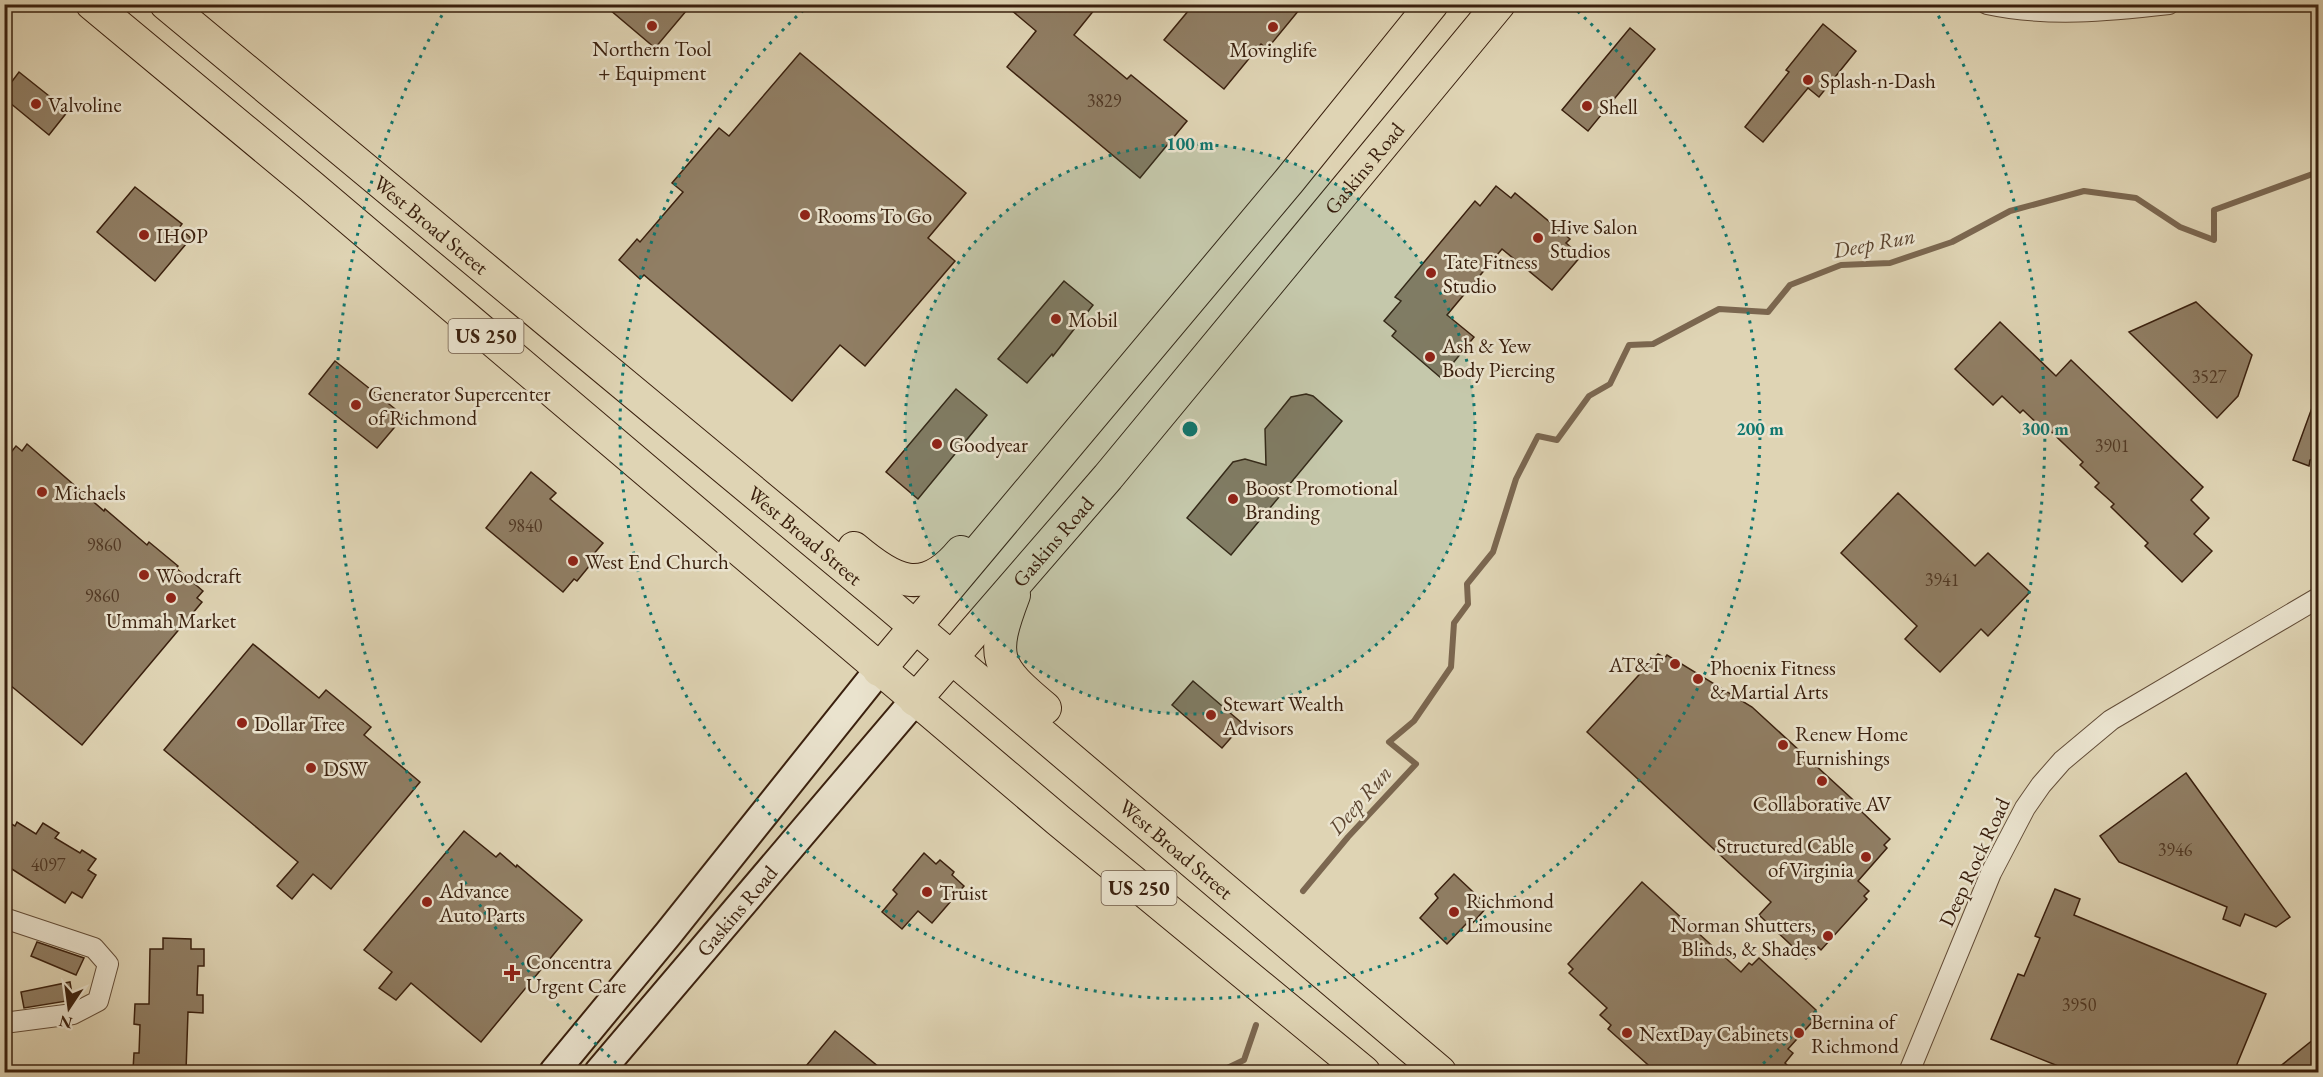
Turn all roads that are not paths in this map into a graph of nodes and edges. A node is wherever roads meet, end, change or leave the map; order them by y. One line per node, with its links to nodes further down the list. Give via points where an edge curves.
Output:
1 (92, 4): 13 (main road, US 250)
2 (166, 4): 8 (main road, West Broad Street / US 250)
3 (1432, 4): 7 (main road, Gaskins Road)
4 (1499, 4): 9 (main road, Gaskins Road)
5 (1987, 4): 6 (street, via 2031,12 2076,13)
6 (2169, 4)
7 (1064, 451): 8 (main road, via 1023,478 946,568 918,580 885,573 841,537); 11 (main road, Gaskins Road)
8 (743, 482): 11 (main road, West Broad Street / US 250)
9 (1020, 579): 12 (main road, Gaskins Road); 15 (main road, via 999,642 1009,675 1143,790)
10 (2319, 598): 22 (street, Deep Rock Road, via 2111,720 2062,760 2025,808 1991,873)
11 (916, 627): 12 (main road, West Broad Street / US 250); 13 (main road, Gaskins Road)
12 (951, 657): 14 (main road, Gaskins Road); 15 (main road, West Broad Street / US 250)
13 (879, 670): 14 (main road, US 250); 18 (main road, Gaskins Road)
14 (915, 700): 19 (main road, Gaskins Road); 20 (main road, US 250)
15 (1185, 855): 21 (main road, West Broad Street / US 250)
16 (4, 918): 17 (street, via 94,948 108,964 98,1001 73,1014)
17 (4, 1023)
18 (554, 1072)
19 (599, 1072)
20 (1364, 1072)
21 (1440, 1072)
22 (1910, 1072)

